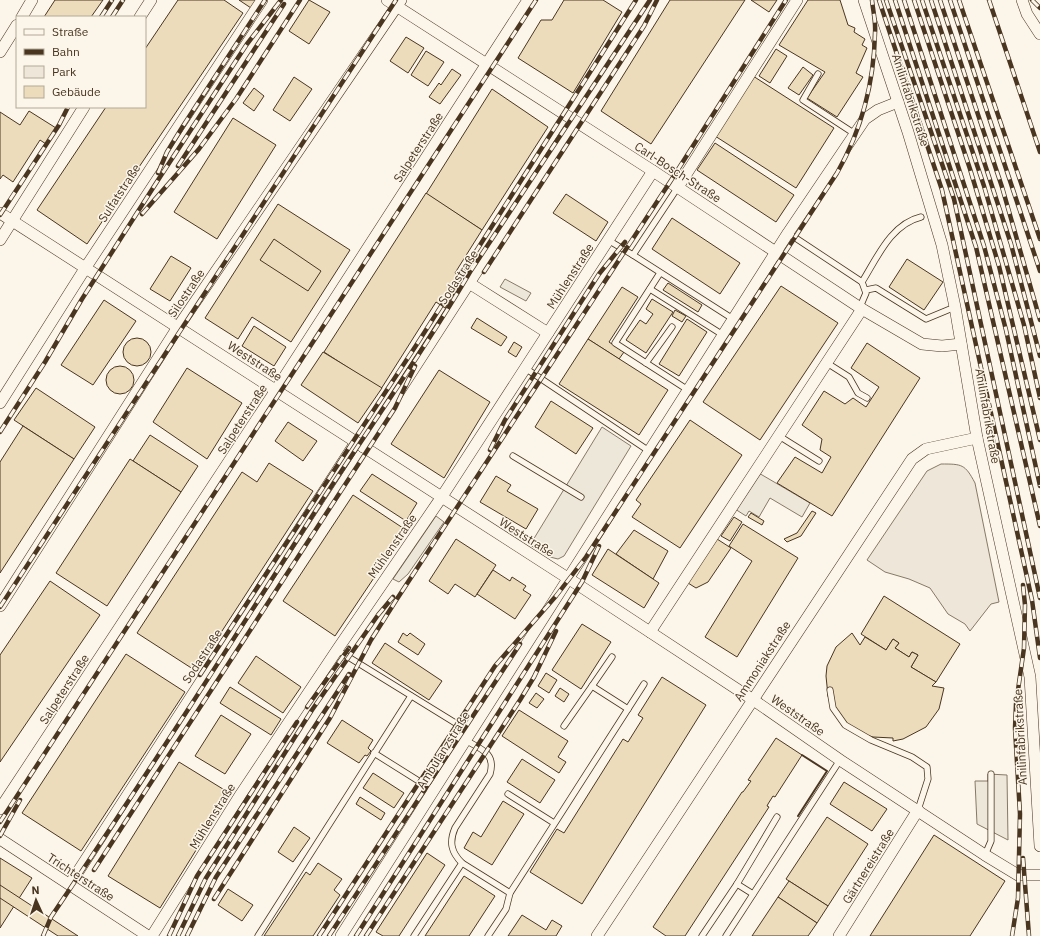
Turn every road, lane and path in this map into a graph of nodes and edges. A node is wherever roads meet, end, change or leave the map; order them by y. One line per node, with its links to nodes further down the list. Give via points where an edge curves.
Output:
1 (32, 0): 10 (street)
2 (151, 0): 11 (street)
3 (262, 0): 31 (street, Sulfatstraße)
4 (386, 0): 9 (street, Carl-Bosch-Straße)
5 (528, 0): 15 (street, Salpeterstraße)
6 (797, 0): 22 (street)
7 (864, 0): 17 (street, Anilinfabrikstraße)
8 (1022, 0): 13 (street, via 1027,14)
9 (399, 3): 15 (street, Carl-Bosch-Straße); 41 (street, Silostraße)
10 (23, 16)
11 (141, 16)
12 (16, 27): 14 (street)
13 (1040, 34)
14 (0, 52)
15 (486, 64): 19 (street, Carl-Bosch-Straße); 48 (street, Salpeterstraße)
16 (818, 74): 20 (lane, via 803,100)
17 (898, 102): 20 (street, Ambulanzstraße, via 869,115); 37 (street, Anilinfabrikstraße, via 942,244)
18 (83, 108): 25 (street)
19 (574, 121): 21 (street, Carl-Bosch-Straße); 34 (street, Sodastraße)
20 (855, 134): 26 (street, Ambulanzstraße)
21 (653, 171): 22 (street, Carl-Bosch-Straße); 28 (street, Mühlenstraße)
22 (678, 187): 29 (street, Carl-Bosch-Straße); 30 (lane)
23 (0, 213): 25 (street, Weststraße)
24 (921, 217): 33 (lane, via 908,221 896,230)
25 (12, 221): 27 (street); 31 (street, Weststraße)
26 (788, 233): 29 (street, Ambulanzstraße); 33 (lane)
27 (0, 240)
28 (608, 240): 30 (lane); 42 (street, Mühlenstraße)
29 (776, 251): 38 (street, Carl-Bosch-Straße); 39 (street, Ambulanzstraße)
30 (633, 255): 32 (lane)
31 (86, 267): 41 (street, Weststraße); 51 (street, Sulfatstraße)
32 (660, 273): 35 (lane); 39 (lane)
33 (862, 282): 36 (lane)
34 (469, 283): 42 (street); 54 (street, Sodastraße)
35 (650, 289): 43 (lane); 45 (lane, via 615,343)
36 (866, 290): 37 (lane, via 876,288 926,319); 38 (lane)
37 (955, 307): 44 (street, Anilinfabrikstraße)
38 (861, 308): 44 (street, Carl-Bosch-Straße, via 922,344); 46 (street)
39 (733, 319): 43 (street, Ambulanzstraße)
40 (672, 326): 45 (lane)
41 (178, 327): 48 (street, Weststraße); 61 (street, Silostraße)
42 (548, 333): 47 (street, Mühlenstraße)
43 (723, 335): 49 (street, Ambulanzstraße)
44 (961, 344): 53 (street, Anilinfabrikstraße)
45 (646, 363): 49 (lane)
46 (827, 363): 50 (lane, via 849,377 858,393); 52 (street)
47 (525, 368): 55 (lane); 59 (street, Mühlenstraße)
48 (276, 390): 54 (street, Weststraße); 79 (street, Salpeterstraße)
49 (688, 390): 55 (street, Ambulanzstraße)
50 (867, 398)
51 (0, 402)
52 (779, 436): 57 (lane); 62 (street)
53 (977, 438): 69 (street, Ammoniakstraße, via 926,449 912,459); 70 (street, Anilinfabrikstraße)
54 (360, 444): 59 (street, Weststraße); 88 (street, Sodastraße)
55 (649, 451): 60 (street, Ambulanzstraße)
56 (514, 456): 58 (lane)
57 (819, 461)
58 (581, 497)
59 (441, 498): 60 (street, Weststraße); 63 (street, Mühlenstraße)
60 (568, 578): 62 (street, Weststraße); 73 (street, Ambulanzstraße)
61 (0, 606)
62 (650, 632): 69 (street, Weststraße)
63 (337, 650): 68 (lane); 93 (street, Mühlenstraße, via 241,794)
64 (612, 656): 66 (lane)
65 (644, 684): 71 (lane)
66 (592, 686): 71 (lane); 72 (lane)
67 (830, 690): 80 (lane, via 833,708 845,725 928,767 928,779)
68 (411, 696): 73 (lane); 74 (lane)
69 (752, 700): 75 (street, Weststraße); 98 (street, Ammoniakstraße)
70 (1036, 706): 84 (street, Anilinfabrikstraße)
71 (628, 709): 82 (lane)
72 (564, 726)
73 (467, 736): 77 (street, Ambulanzstraße); 86 (lane, via 486,752 491,758 492,766 490,774 451,838 456,857)
74 (374, 753): 77 (lane); 94 (lane)
75 (840, 760): 80 (street, Weststraße); 91 (lane)
76 (991, 774): 85 (lane, via 991,841)
77 (433, 790): 95 (street, Ambulanzstraße)
78 (508, 794): 82 (lane)
79 (0, 809)
80 (918, 810): 85 (street, Weststraße); 101 (street, Gärtnereistraße)
81 (778, 817): 89 (lane)
82 (554, 823): 90 (lane)
83 (0, 839): 88 (street, Trichterstraße)
84 (1040, 846)
85 (985, 855): 87 (street, Weststraße, via 1018,875)
86 (462, 863): 90 (lane); 96 (lane)
87 (1040, 875)
88 (70, 884): 92 (street, Trichterstraße)
89 (737, 884): 91 (lane); 99 (lane)
90 (510, 893): 97 (lane, via 506,909)
91 (753, 894): 100 (lane)
92 (148, 936)
93 (152, 936)
94 (258, 936)
95 (341, 936)
96 (414, 936)
97 (488, 936)
98 (597, 936)
99 (702, 936)
100 (726, 936)
101 (839, 936)

